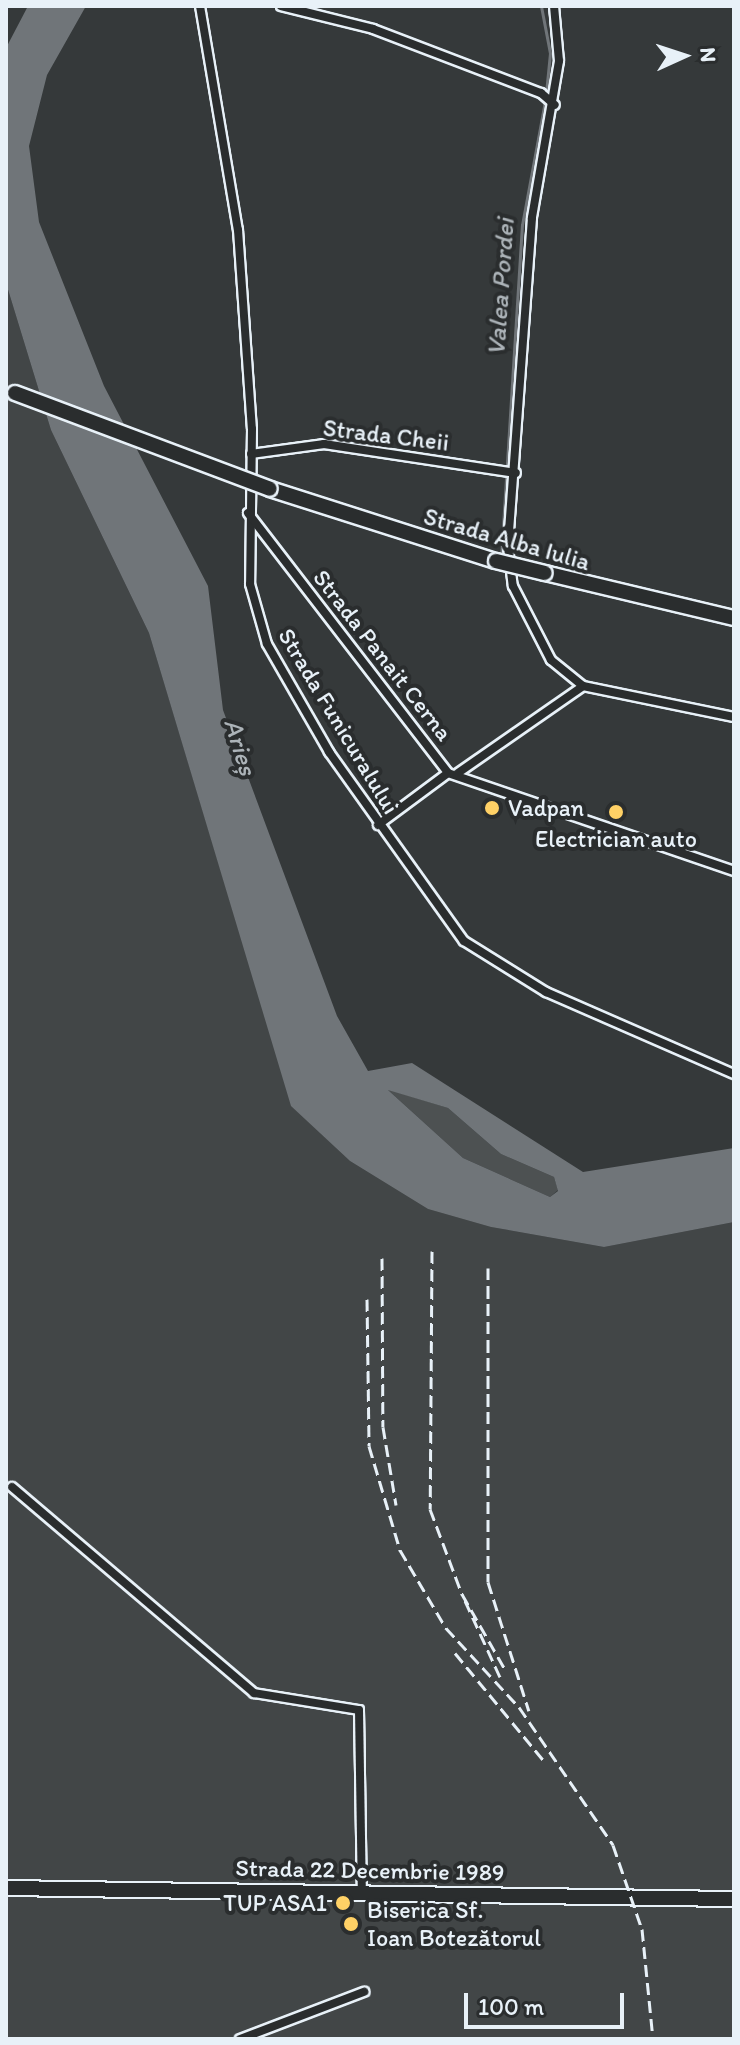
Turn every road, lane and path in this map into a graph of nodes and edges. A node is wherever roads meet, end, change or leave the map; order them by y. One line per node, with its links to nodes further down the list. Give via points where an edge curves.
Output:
1 (200, 6): 6 (street, Strada Funicuralului, via 238,230)
2 (281, 6): 4 (street, via 373,29 541,93)
3 (554, 6): 4 (street)
4 (555, 105): 7 (street, via 535,190)
5 (10, 391): 9 (main road, Strada Alba Iulia, bridge, via 270,489 496,561)
6 (251, 454): 7 (street, Strada Cheii, via 324,444); 8 (street, Strada Funicuralului)
7 (516, 473): 10 (street, via 508,547 513,586 551,660)
8 (248, 513): 12 (street, Strada Panait Cerna); 14 (street, Strada Funicuralului, via 250,584 267,644)
9 (734, 618)
10 (583, 686): 11 (street); 13 (street)
11 (734, 717)
12 (448, 773): 13 (street, Strada Panait Cerna); 14 (street)
13 (458, 773): 15 (street, Strada Panait Cerna)
14 (378, 825): 16 (street, Strada Funicuralului, via 438,914 483,956)
15 (734, 871)
16 (734, 1074)
17 (12, 1487): 19 (street, via 254,1693 359,1710)
18 (6, 1888): 19 (main road, Strada 22 Decembrie 1989)
19 (362, 1892): 20 (main road, Strada 22 Decembrie 1989)
20 (734, 1899)
21 (364, 1992): 22 (street)
22 (246, 2038)

